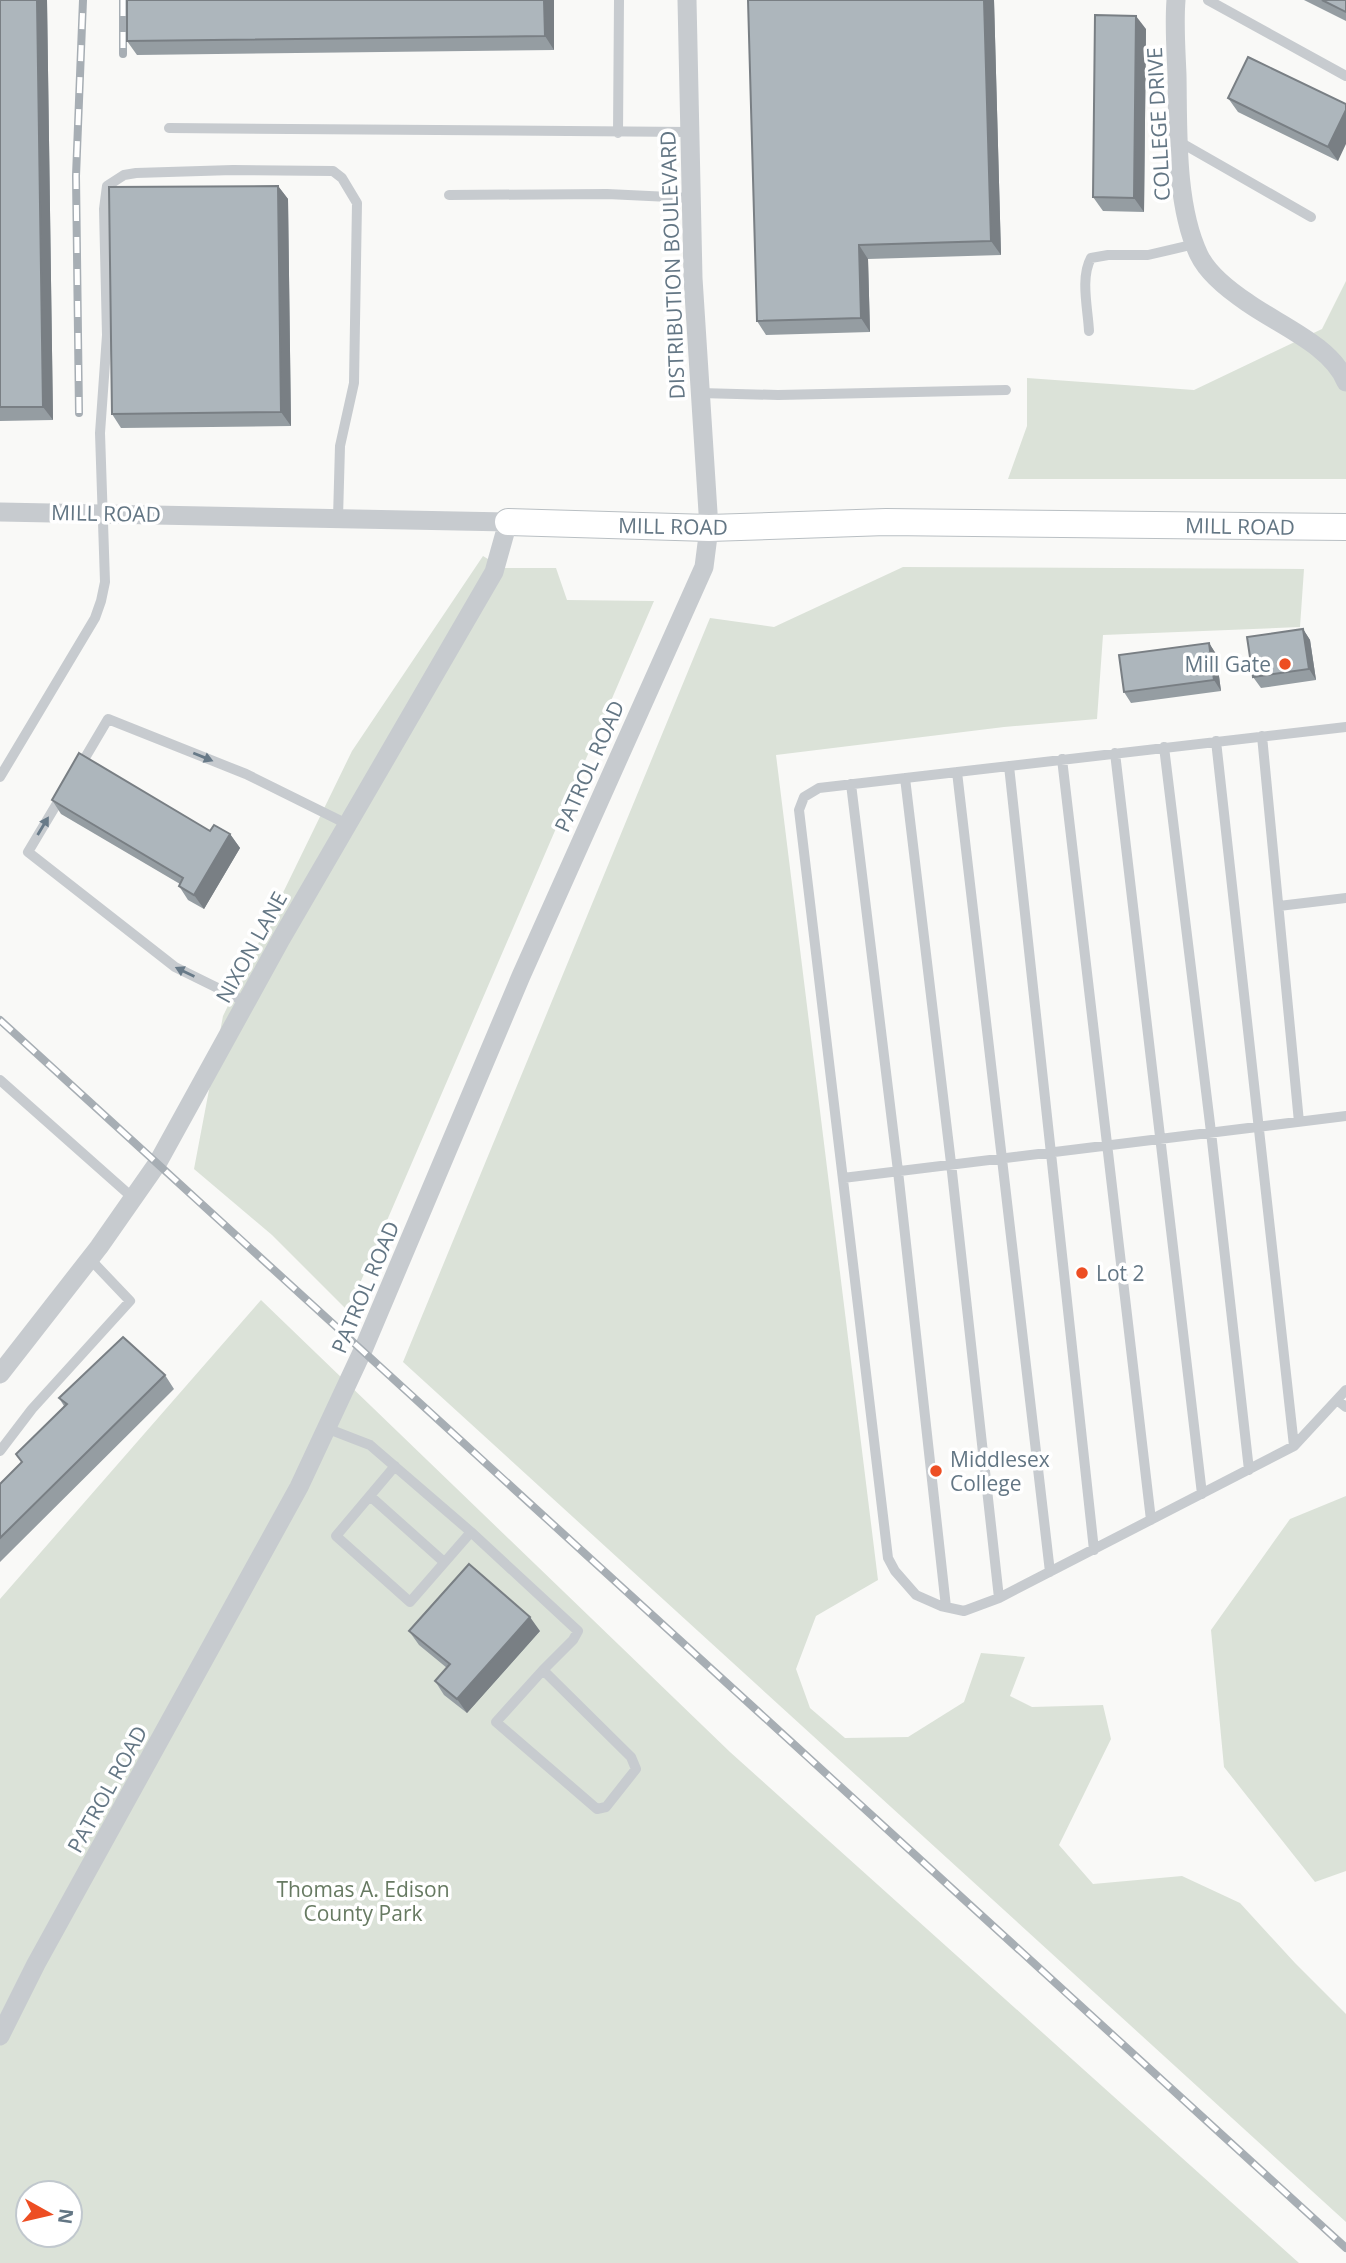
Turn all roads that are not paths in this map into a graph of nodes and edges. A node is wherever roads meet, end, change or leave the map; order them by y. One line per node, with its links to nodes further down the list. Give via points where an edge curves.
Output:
1 (619, 0): 7 (lane)
2 (687, 0): 8 (street, DISTRIBUTION BOULEVARD)
3 (1176, 0): 9 (street, COLLEGE DRIVE)
4 (1208, 0): 5 (lane)
5 (1346, 76)
6 (169, 128): 7 (lane)
7 (618, 132): 8 (lane)
8 (690, 132): 11 (street, DISTRIBUTION BOULEVARD)
9 (1178, 141): 12 (lane); 13 (street, COLLEGE DRIVE, via 1182,192)
10 (449, 195): 11 (lane)
11 (691, 198): 17 (street, DISTRIBUTION BOULEVARD)
12 (1311, 217)
13 (1195, 244): 14 (lane, via 1148,255 1091,258 1086,267); 15 (street, COLLEGE DRIVE, via 1208,270 1246,302 1335,361)
14 (1089, 331)
15 (1346, 382)
16 (1006, 390): 17 (lane)
17 (700, 393): 23 (street, DISTRIBUTION BOULEVARD)
18 (0, 512): 19 (street, MILL ROAD)
19 (103, 513): 20 (street, MILL ROAD); 20 (lane, via 100,433 106,363 107,186 136,173 333,171 342,177 357,203 354,383 340,446); 33 (lane, via 105,582 95,618)
20 (338, 518): 21 (street, MILL ROAD)
21 (508, 522): 23 (street, MILL ROAD); 37 (street, NIXON LANE, via 494,572)
22 (1346, 527): 23 (street, MILL ROAD, via 886,522)
23 (709, 528): 58 (street, PATROL ROAD, via 704,567)
24 (1346, 727): 25 (lane)
25 (1262, 736): 26 (lane); 39 (lane)
26 (1216, 741): 27 (lane); 44 (lane)
27 (1164, 747): 28 (lane); 45 (lane)
28 (1115, 753): 29 (lane); 46 (lane)
29 (1062, 759): 30 (lane); 47 (lane)
30 (1009, 765): 31 (lane); 48 (lane)
31 (957, 772): 34 (lane); 49 (lane)
32 (75, 774): 37 (lane, one-way to 37, via 108,719 246,774)
33 (0, 777)
34 (905, 778): 35 (lane); 50 (lane)
35 (851, 784): 51 (lane); 52 (lane, via 819,788 804,797 799,810)
36 (68, 785): 40 (lane, one-way to 36, via 175,967 28,852)
37 (347, 824): 40 (street, NIXON LANE)
38 (1346, 898): 39 (lane)
39 (1279, 906): 43 (lane)
40 (246, 1002): 53 (street, NIXON LANE, via 157,1164)
41 (0, 1080): 53 (lane)
42 (1346, 1116): 43 (lane)
43 (1299, 1122): 44 (lane)
44 (1259, 1126): 45 (lane); 59 (lane)
45 (1211, 1132): 46 (lane); 62 (lane)
46 (1160, 1138): 47 (lane); 63 (lane)
47 (1107, 1145): 48 (lane); 65 (lane)
48 (1052, 1150): 49 (lane); 67 (lane)
49 (1001, 1157): 50 (lane); 69 (lane)
50 (951, 1163): 51 (lane); 70 (lane)
51 (898, 1171): 52 (lane); 71 (lane)
52 (843, 1178): 71 (lane, via 888,1558 916,1595)
53 (133, 1198): 54 (street, NIXON LANE)
54 (90, 1259): 55 (street, NIXON LANE); 60 (lane, via 130,1301)
55 (0, 1374)
56 (1346, 1390): 57 (lane)
57 (1341, 1404): 59 (lane)
58 (326, 1428): 61 (lane, via 370,1445); 73 (street, PATROL ROAD, via 299,1487)
59 (1294, 1446): 62 (lane)
60 (0, 1451)
61 (395, 1466): 64 (lane); 66 (lane)
62 (1249, 1469): 63 (lane)
63 (1202, 1494): 65 (lane)
64 (370, 1496): 68 (lane); 68 (lane, via 336,1536 363,1561 410,1602)
65 (1151, 1520): 67 (lane)
66 (471, 1532): 68 (lane); 72 (lane, via 578,1631)
67 (1094, 1549): 69 (lane)
68 (444, 1562)
69 (1050, 1572): 70 (lane)
70 (999, 1598): 71 (lane, via 964,1611)
71 (946, 1607)
72 (542, 1670): 72 (lane, via 496,1722 597,1809 606,1807 636,1769 631,1757)
73 (0, 2036)

